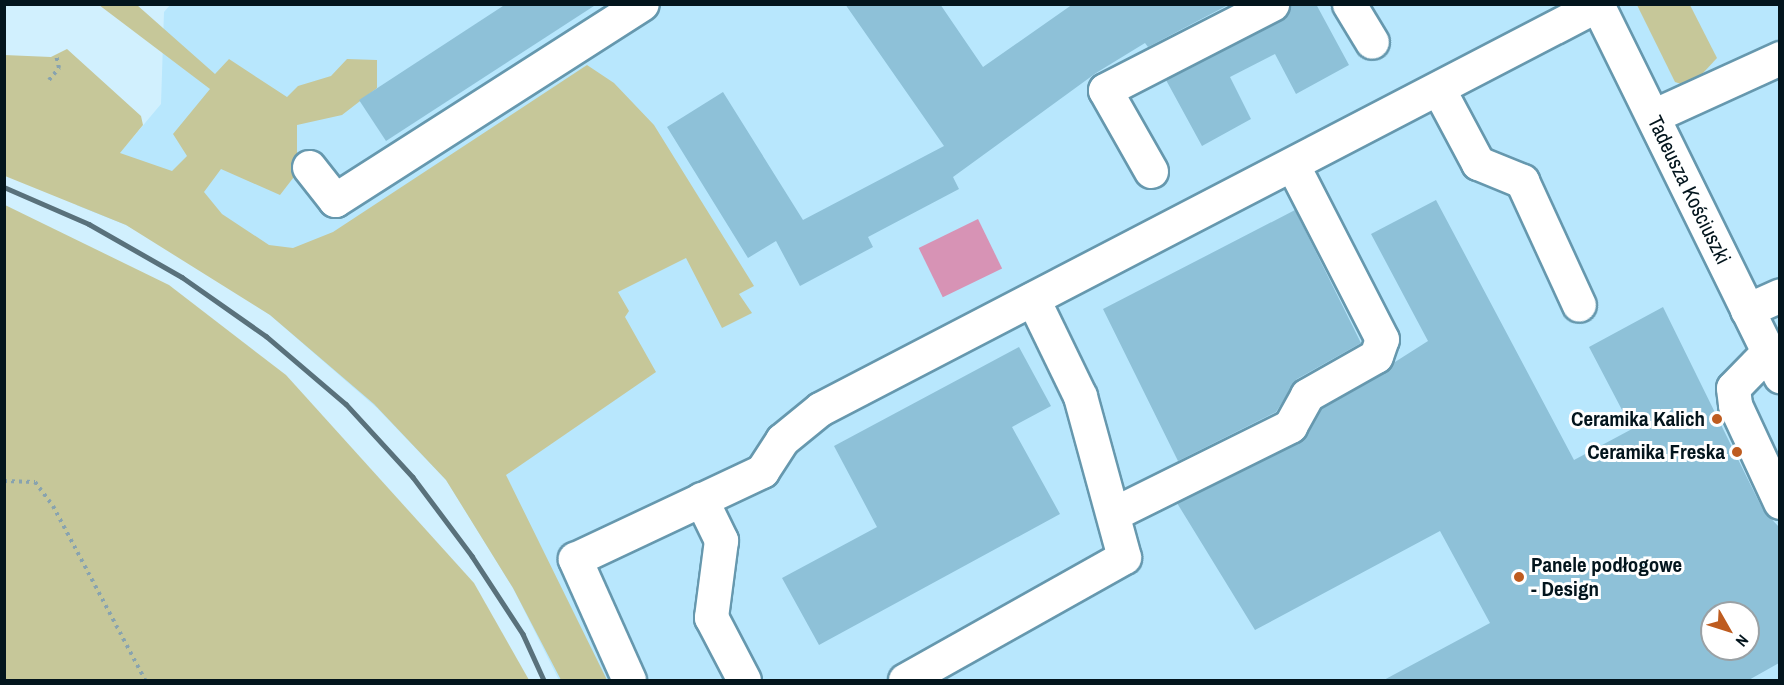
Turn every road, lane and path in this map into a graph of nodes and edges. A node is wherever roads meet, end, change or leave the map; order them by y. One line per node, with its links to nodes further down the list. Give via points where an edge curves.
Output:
1 (642, 4): 12 (main road, via 335,200)
2 (1272, 4): 13 (main road, via 1105,90)
3 (1349, 4): 5 (main road)
4 (1597, 5): 9 (main road); 10 (main road, Tadeusza Kościuszki)
5 (1372, 42)
6 (56, 55): 8 (path, via 59,68)
7 (1779, 58): 10 (main road)
8 (49, 80)
9 (1439, 90): 11 (main road); 16 (main road, via 1478,163 1522,181)
10 (1653, 116): 17 (main road, Tadeusza Kościuszki)
11 (1293, 166): 15 (main road); 22 (main road, via 1382,339 1376,356 1307,395 1290,426)
12 (309, 167)
13 (1151, 171)
14 (1779, 295): 17 (main road)
15 (1033, 299): 20 (main road, via 820,409 782,440 762,471); 22 (main road, via 1080,396)
16 (1580, 305)
17 (1747, 310): 18 (main road, Tadeusza Kościuszki)
18 (1774, 364): 21 (main road, via 1733,388 1735,405)
19 (4, 481): 23 (path, via 35,482 53,506)
20 (701, 499): 24 (main road, via 575,559); 25 (main road, via 721,540 711,616)
21 (1779, 502)
22 (1113, 514): 26 (main road, via 1124,557)
23 (145, 681)
24 (628, 681)
25 (744, 681)
26 (905, 681)

